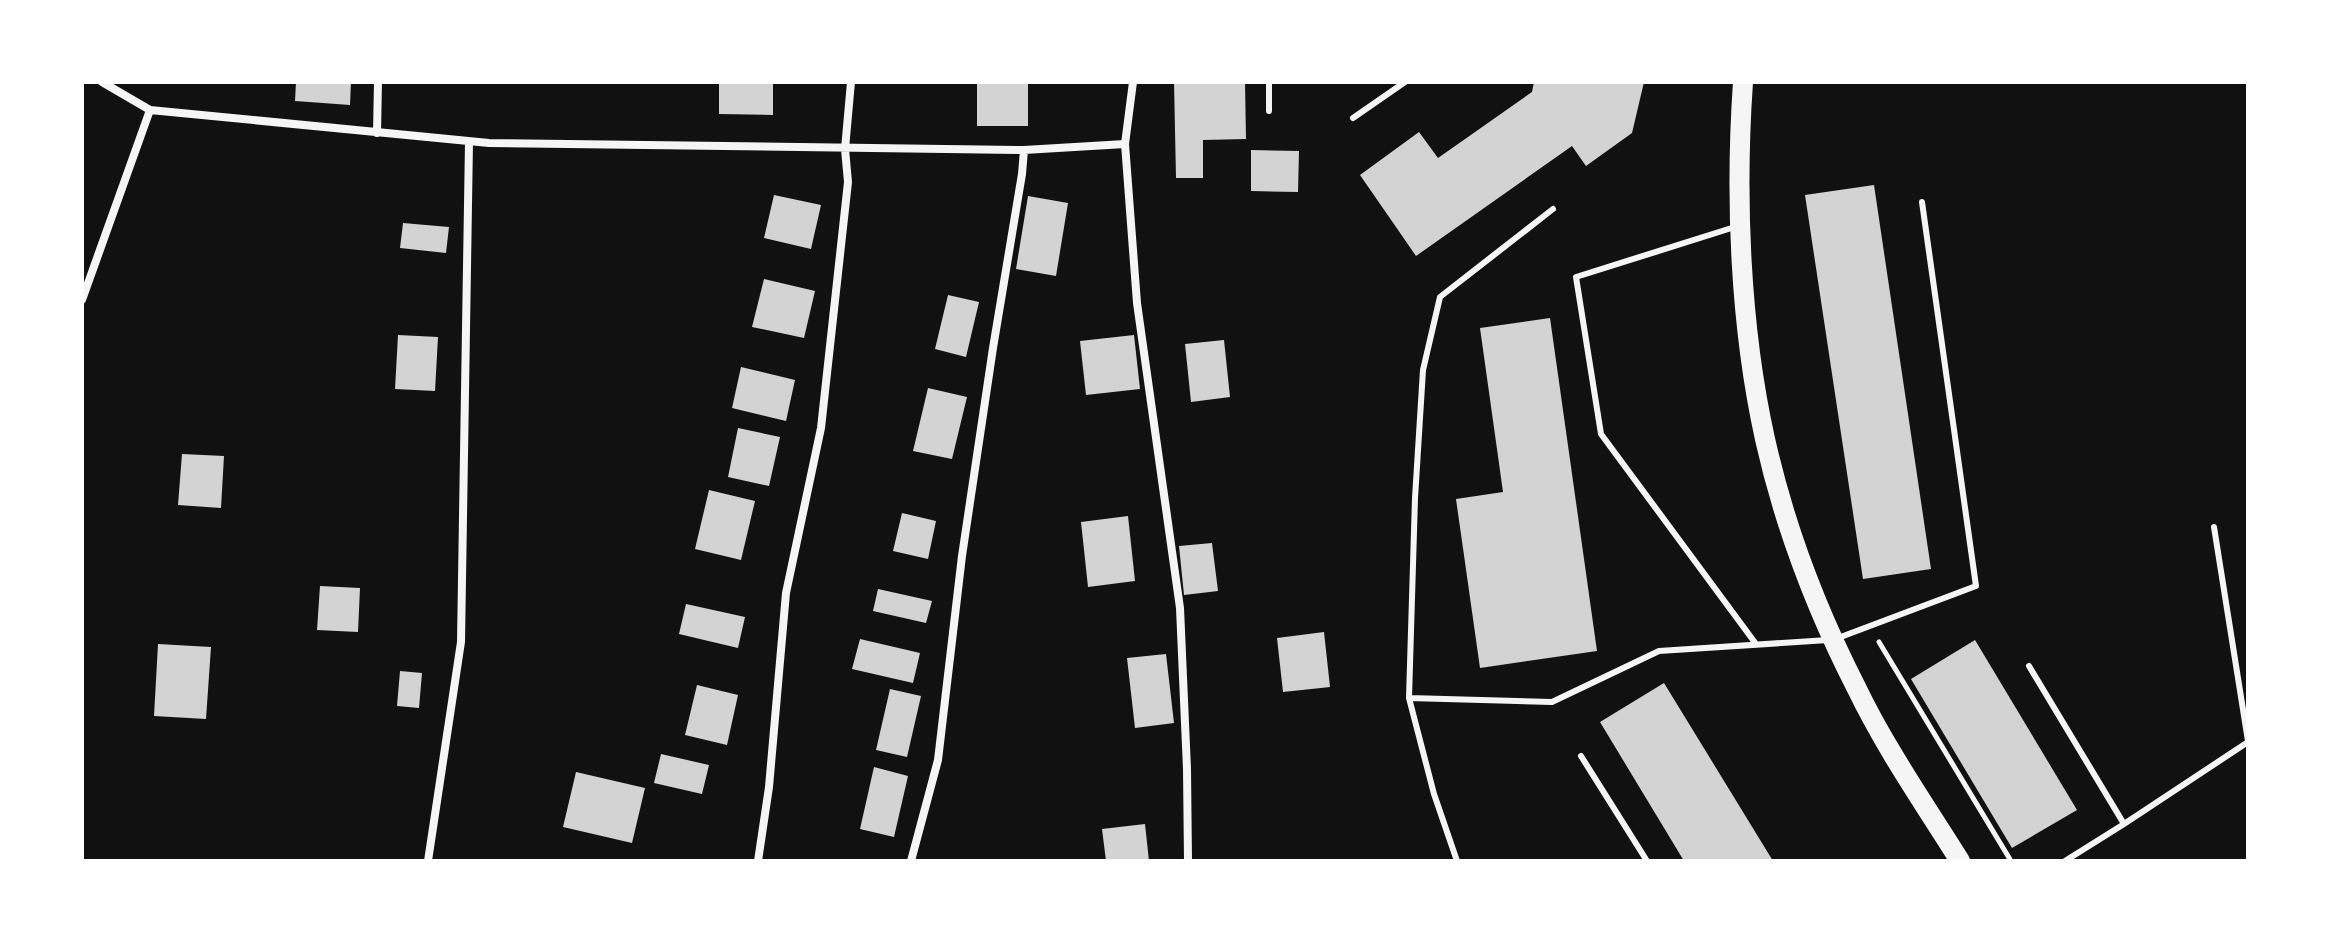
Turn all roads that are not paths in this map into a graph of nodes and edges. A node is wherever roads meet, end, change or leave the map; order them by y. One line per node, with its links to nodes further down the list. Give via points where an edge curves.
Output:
1 (102, 82): 8 (street)
2 (378, 82): 11 (street)
3 (851, 82): 14 (street)
4 (1133, 82): 13 (street)
5 (1269, 82): 9 (lane)
6 (1405, 82): 10 (lane)
7 (1743, 82): 18 (main road)
8 (150, 110): 11 (street); 19 (street)
9 (1269, 111)
10 (1353, 118)
11 (377, 133): 12 (street)
12 (469, 142): 14 (street); 28 (street, via 461,642)
13 (1125, 144): 15 (street); 31 (street, via 1137,303 1180,608)
14 (845, 149): 15 (street); 29 (street, via 848,182 821,428 786,593)
15 (1024, 150): 30 (street, via 962,556 938,760)
16 (1922, 202): 21 (lane, via 1976,586)
17 (1553, 209): 24 (lane, via 1440,297 1423,370)
18 (1741, 225): 21 (main road, via 1746,309 1765,438 1789,522); 22 (lane, via 1576,277 1601,434)
19 (82, 300)
20 (2214, 527): 25 (lane)
21 (1835, 639): 22 (lane); 34 (main road, via 1887,743)
22 (1756, 644): 24 (lane, via 1659,651 1552,702)
23 (2029, 666): 27 (lane)
24 (1409, 698): 32 (lane)
25 (2248, 742): 27 (lane)
26 (1581, 756): 33 (lane)
27 (2124, 824): 35 (lane)
28 (428, 861)
29 (758, 861)
30 (911, 861)
31 (1188, 861)
32 (1457, 861)
33 (1647, 861)
34 (1960, 861)
35 (2065, 861)

